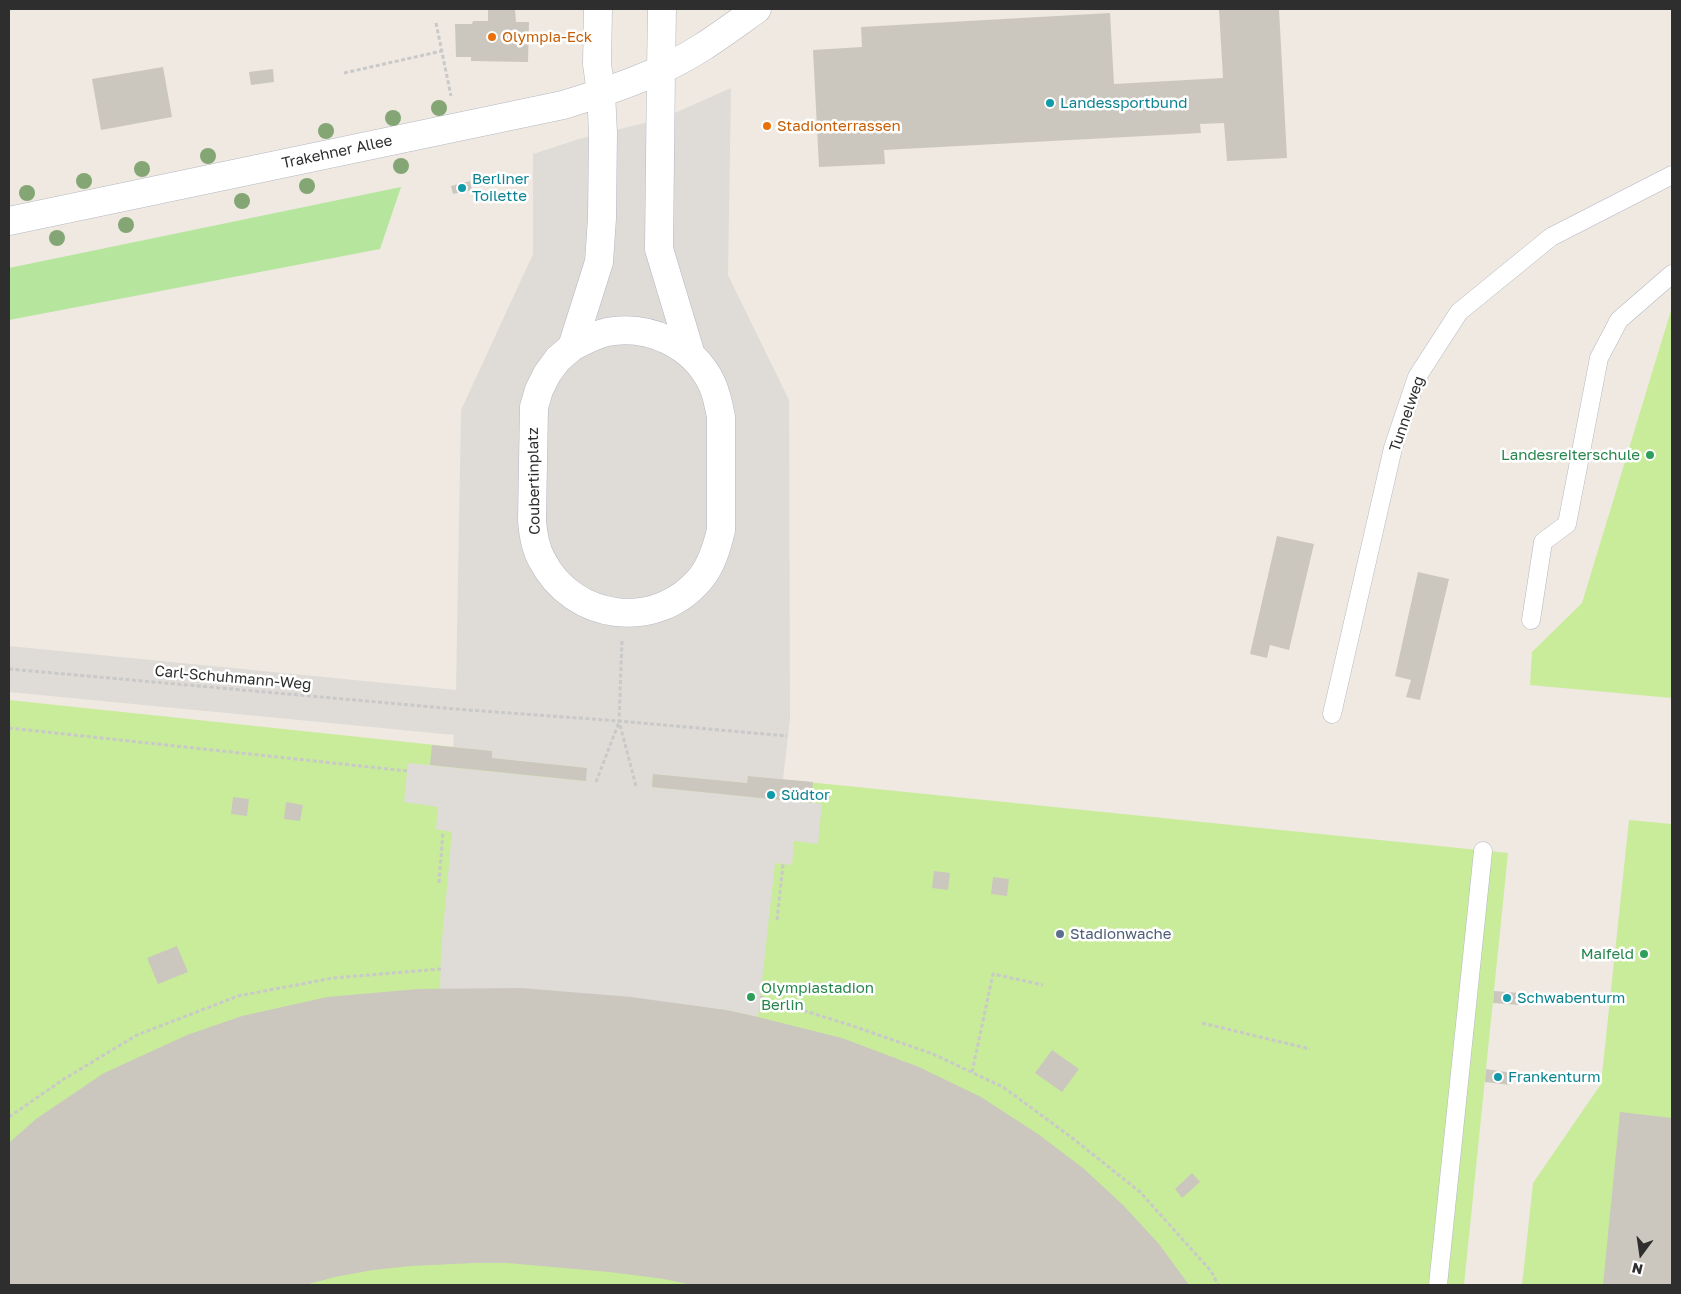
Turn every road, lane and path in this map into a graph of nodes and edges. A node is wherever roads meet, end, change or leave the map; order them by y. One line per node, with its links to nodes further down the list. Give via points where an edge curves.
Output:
1 (598, 9): 8 (street, Coubertinplatz)
2 (662, 9): 6 (street, Coubertinplatz)
3 (756, 9): 6 (street, Trakehner Allee, via 693,53)
4 (436, 23): 5 (path)
5 (442, 51): 7 (path); 9 (path)
6 (661, 70): 8 (street, Trakehner Allee); 14 (street, Coubertinplatz, via 659,249)
7 (344, 73)
8 (601, 93): 11 (street, Trakehner Allee, via 563,105); 13 (street, Coubertinplatz, via 599,262)
9 (451, 96)
10 (1672, 175): 18 (lane, Tunnelweg, via 1552,237 1459,312 1417,377 1393,448)
11 (9, 221)
12 (1672, 274): 16 (lane, via 1618,320 1599,358 1567,524 1543,542)
13 (572, 348): 14 (street, Coubertinplatz, via 597,336 624,330 642,331 676,344); 15 (street, Coubertinplatz, via 547,374 534,407 534,538 541,559 559,585 589,606)
14 (690, 355): 15 (street, Coubertinplatz, via 712,383 721,418 721,530 717,547 701,578 674,601 641,613)
15 (623, 613): 19 (path)
16 (1530, 620)
17 (9, 669): 19 (path, Carl-Schuhmann-Weg, via 455,710)
18 (1332, 714)
19 (619, 721): 21 (path, Carl-Schuhmann-Weg); 23 (path); 24 (path)
20 (9, 728): 22 (path)
21 (787, 736)
22 (407, 771)
23 (596, 782)
24 (636, 786)
25 (443, 830): 28 (path)
26 (1483, 851): 38 (lane)
27 (783, 864): 29 (path)
28 (439, 883)
29 (777, 920)
30 (441, 969): 36 (path, via 333,978 238,996 137,1035)
31 (1042, 985): 35 (path, via 994,974)
32 (760, 997): 35 (path, via 933,1054)
33 (1202, 1023): 34 (path)
34 (1310, 1049)
35 (972, 1072): 37 (path, via 1003,1087 1140,1192 1211,1271)
36 (9, 1117)
37 (1218, 1285)
38 (1438, 1285)

